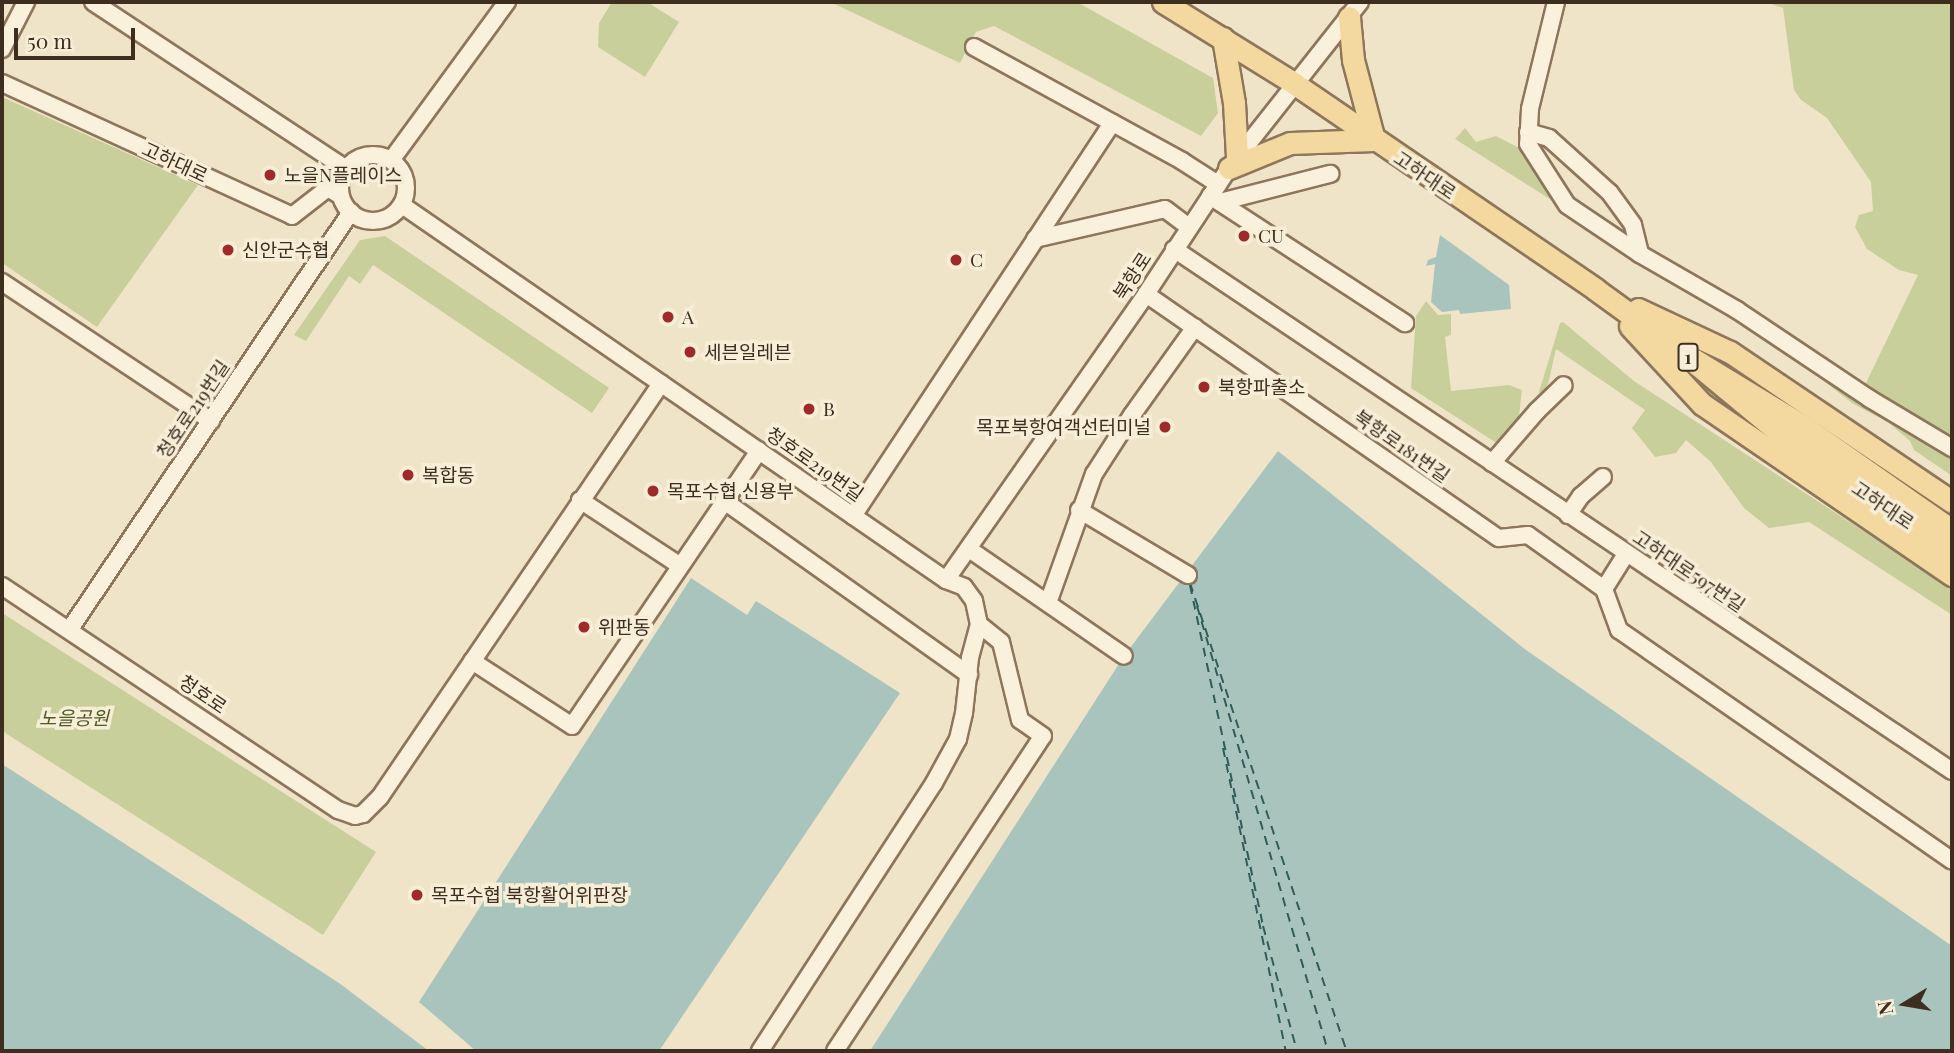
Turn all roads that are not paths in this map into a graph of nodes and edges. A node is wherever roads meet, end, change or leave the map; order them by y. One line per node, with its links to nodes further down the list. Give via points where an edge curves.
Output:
1 (26, 2): 9 (street)
2 (93, 2): 16 (street)
3 (507, 2): 15 (street)
4 (1163, 2): 7 (main road, 고하대로 / 1)
5 (1556, 2): 13 (street)
6 (1355, 9): 11 (street, 북항로); 14 (main road, via 1353,60)
7 (1223, 38): 11 (main road, 고하대로 / 1); 18 (main road, via 1234,103)
8 (974, 47): 12 (street)
9 (2, 49)
10 (2, 83): 19 (street, 고하대로, via 292,216 328,188)
11 (1295, 84): 14 (main road, 고하대로 / 1); 18 (street, 북항로)
12 (1112, 123): 18 (street); 23 (street)
13 (1528, 135): 25 (street, via 1528,144 1567,205); 25 (street, via 1549,138 1610,193 1633,225)
14 (1374, 141): 18 (main road, via 1290,143); 27 (main road, 고하대로 / 1)
15 (393, 159): 16 (street, via 369,155); 20 (street, via 406,183)
16 (346, 169): 19 (street)
17 (1331, 174): 18 (street)
18 (1223, 181): 22 (street, 북항로); 29 (street)
19 (341, 196): 21 (street)
20 (402, 205): 21 (street, via 374,222); 32 (street, 청호로219번길)
21 (351, 212): 34 (street, 청호로219번길)
22 (1189, 226): 23 (street, via 1165,209); 24 (street, 북항로)
23 (1035, 239): 44 (street)
24 (1174, 249): 28 (street, 북항로); 37 (street, 고하대로597번길)
25 (1640, 254): 35 (street, via 1737,310)
26 (2, 282): 34 (street)
27 (1595, 289): 31 (main road, 고하대로 / 1); 41 (main road, via 1730,352); 51 (main road, via 1702,404)
28 (1146, 294): 30 (street, 북항로181번길); 46 (street, 북항로)
29 (1405, 323)
30 (1195, 327): 42 (street, via 1100,464); 54 (street, 북항로181번길, via 1499,538 1528,535)
31 (1683, 353): 45 (main road, 고하대로 / 1, via 1800,424); 47 (main road, 고하대로 / 1, via 1788,440)
32 (661, 384): 36 (street, 청호로219번길); 39 (street)
33 (1564, 385): 37 (street)
34 (211, 421): 57 (street, 청호로219번길)
35 (1952, 448)
36 (759, 451): 40 (street); 44 (street, 청호로219번길)
37 (1492, 463): 43 (street, 고하대로597번길)
38 (1604, 477): 43 (street, via 1581,496)
39 (580, 500): 49 (street); 59 (street)
40 (723, 500): 49 (street); 60 (street)
41 (1952, 502)
42 (1079, 510): 50 (street); 55 (street)
43 (1568, 515): 48 (street, 고하대로597번길)
44 (853, 516): 52 (street, 청호로219번길)
45 (1952, 530)
46 (969, 549): 52 (street, 북항로); 55 (street)
47 (1952, 553)
48 (1626, 554): 54 (street); 61 (street, 고하대로597번길)
49 (680, 565): 59 (street, via 572,726)
50 (1188, 575)
51 (1952, 575)
52 (946, 580): 56 (street, 청호로219번길, via 964,587 974,601)
53 (2, 586): 57 (street, 청호로)
54 (1604, 589): 62 (street, via 1619,630)
55 (1048, 603): 58 (street)
56 (979, 624): 60 (street); 64 (street, via 1000,642 1020,719 1043,736)
57 (70, 629): 59 (street, 청호로, via 338,810 355,816 380,797)
58 (1124, 656)
59 (472, 661)
60 (969, 675): 63 (street, via 958,738 934,783)
61 (1952, 771)
62 (1952, 861)
63 (760, 1051)
64 (835, 1051)

